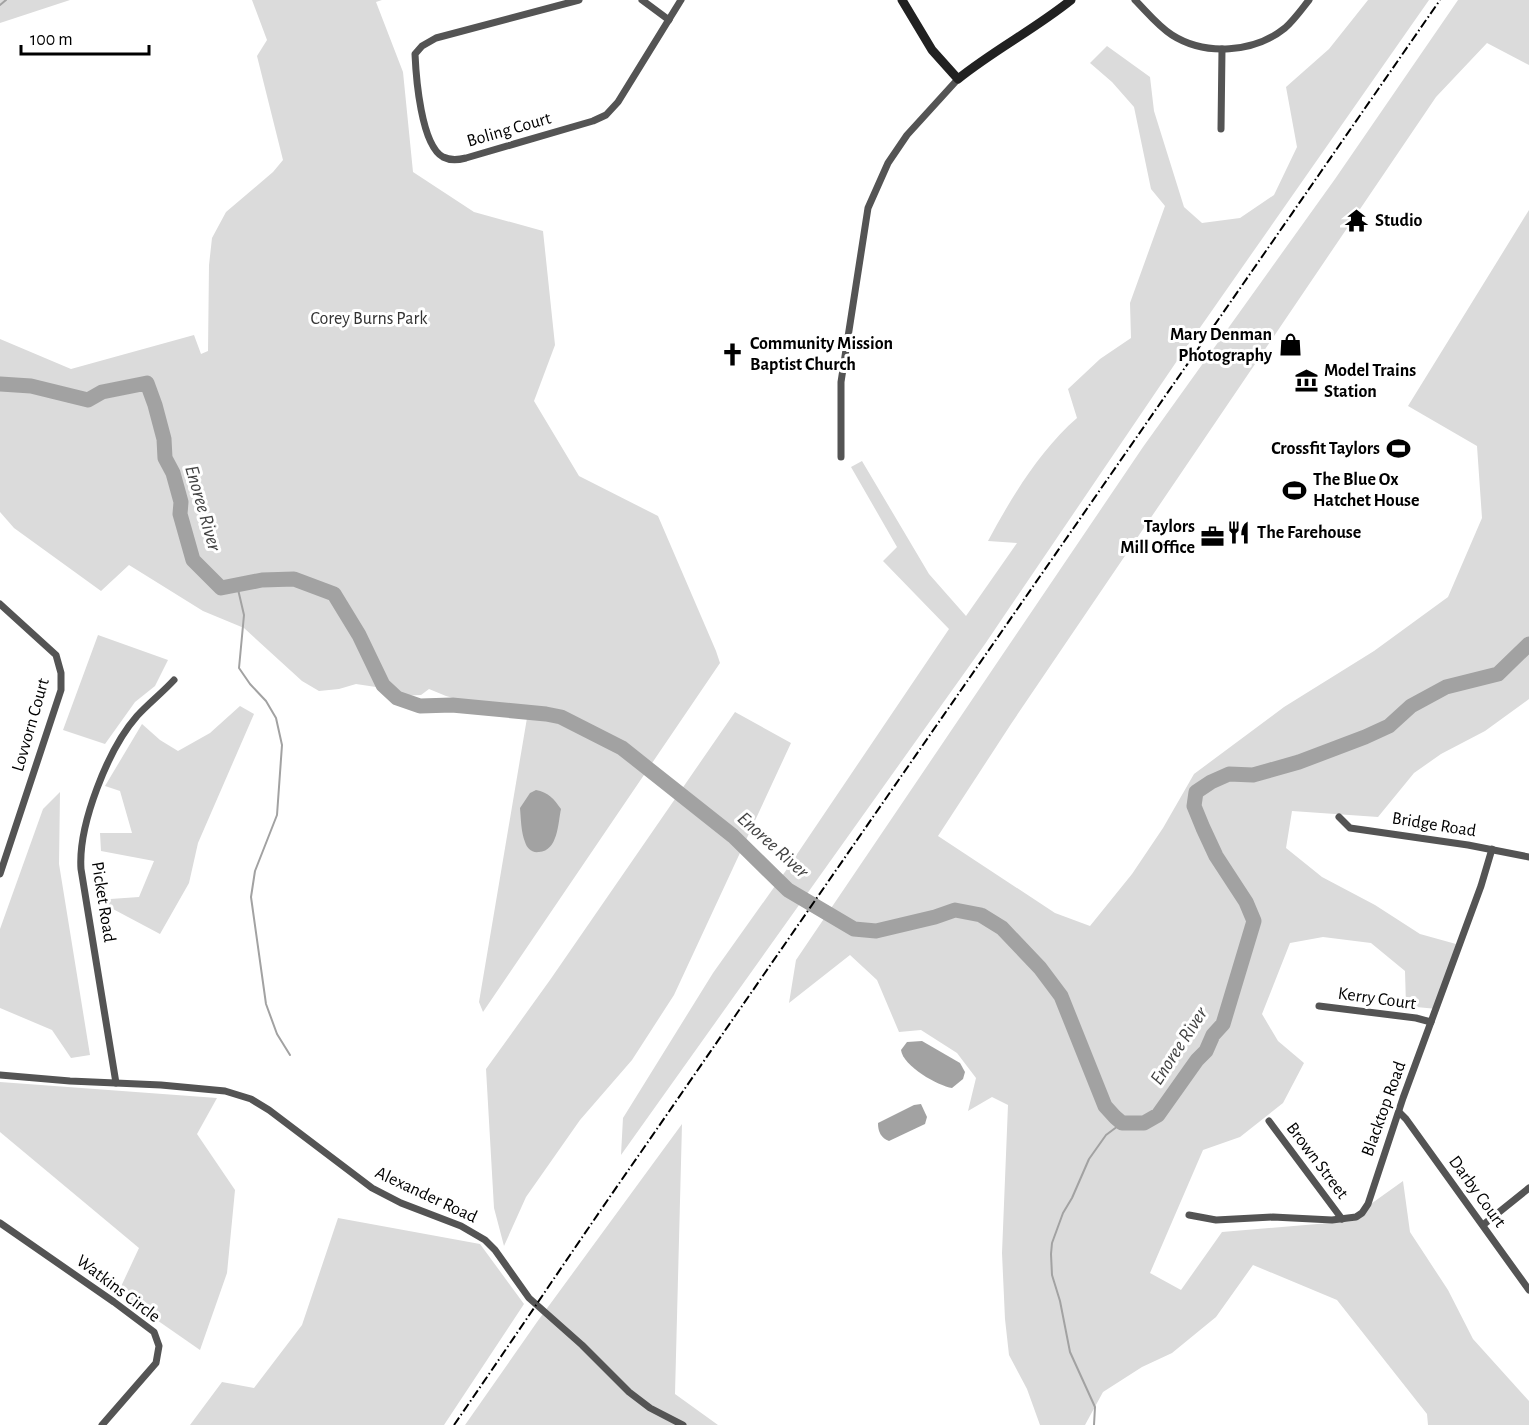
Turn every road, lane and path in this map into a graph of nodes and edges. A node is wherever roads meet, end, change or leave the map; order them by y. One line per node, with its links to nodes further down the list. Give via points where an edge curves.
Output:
1 (579, 0): 8 (street, Boling Court, via 436,38 422,46 416,54 416,77 431,142 440,154 451,160 466,158 606,115)
2 (642, 0): 8 (street)
3 (681, 0): 8 (street, Boling Court)
4 (902, 0): 10 (street, via 932,50)
5 (1071, 0): 10 (street)
6 (1135, 0): 9 (street, via 1163,29 1180,40)
7 (1309, 0): 9 (street, via 1291,22 1270,38)
8 (669, 20)
9 (1222, 50): 11 (street)
10 (958, 79): 12 (street, via 906,135 888,163 868,208 841,382)
11 (1221, 129)
12 (841, 457)
13 (0, 604): 18 (street, Lovvorn Court, via 56,655 61,690)
14 (174, 680): 22 (street, Picket Road, via 138,715 121,741 95,795 81,843 81,869)
15 (1339, 817): 16 (street, Bridge Road, via 1350,828)
16 (1492, 849): 17 (street, Bridge Road); 20 (street, Blacktop Road)
17 (1529, 856)
18 (0, 874)
19 (1319, 1006): 20 (street, Kerry Court)
20 (1431, 1022): 23 (street, Blacktop Road)
21 (0, 1075): 22 (street, Alexander Road)
22 (116, 1083): 32 (street, Alexander Road, via 240,1094 269,1110 372,1188 473,1232 495,1250 528,1298 629,1392)
23 (1399, 1112): 27 (street, Blacktop Road, via 1365,1209 1356,1217); 29 (street, Darby Court)
24 (1269, 1121): 27 (street, Brown Street)
25 (1529, 1188): 29 (street)
26 (1189, 1215): 27 (street, Blacktop Road, via 1216,1220)
27 (1342, 1219)
28 (0, 1223): 31 (street, Watkins Circle, via 156,1335 160,1351 156,1363)
29 (1483, 1225): 30 (street, Darby Court)
30 (1529, 1290)
31 (102, 1425)
32 (683, 1425)

